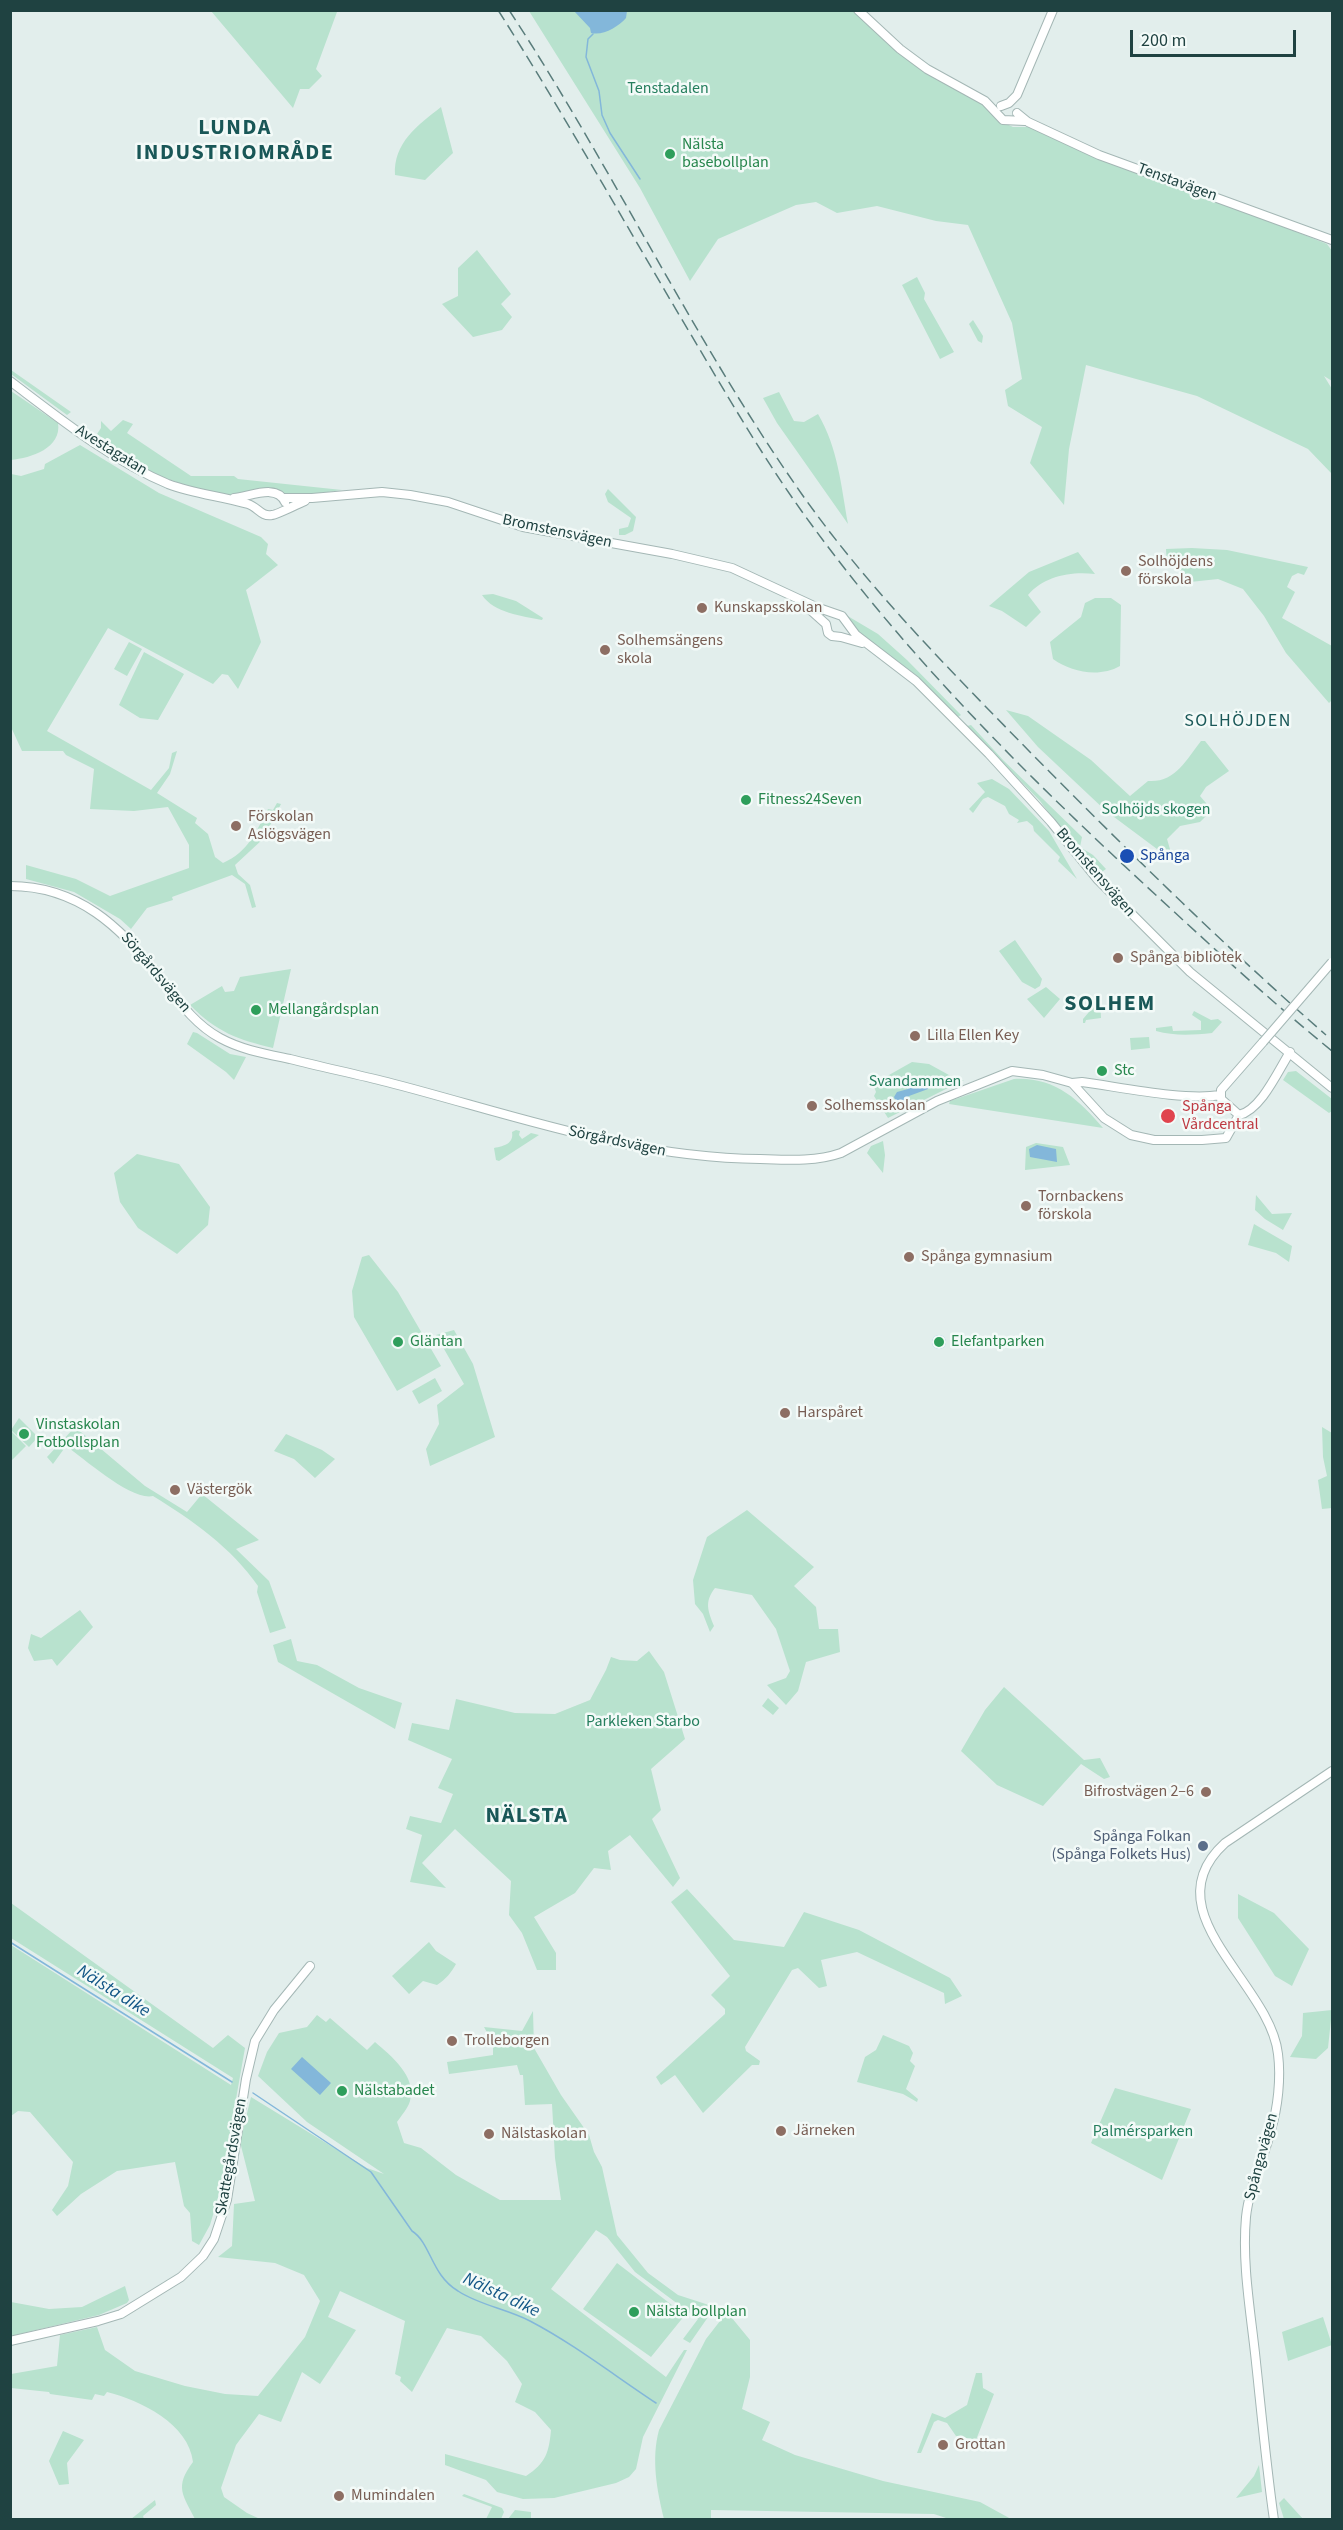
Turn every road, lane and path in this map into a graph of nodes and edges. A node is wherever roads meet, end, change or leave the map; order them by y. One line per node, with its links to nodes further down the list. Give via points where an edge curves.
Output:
1 (858, 10): 3 (street, Tenstavägen, via 927,69)
2 (1053, 10): 3 (street)
3 (1009, 110): 4 (street, Tenstavägen, via 1099,155)
4 (1331, 241)
5 (10, 381): 9 (street, Avestagatan, via 134,467 182,489)
6 (261, 493): 7 (street, Avestagatan, via 273,492); 9 (street, Avestagatan); 10 (street)
7 (284, 498): 8 (street, Bromstensvägen); 11 (street)
8 (312, 498): 11 (street, Bromstensvägen); 12 (street, Bromstensvägen, via 382,492 448,502 523,527 732,568)
9 (223, 499): 10 (street, Avestagatan)
10 (257, 508): 11 (street, Avestagatan, via 268,516)
11 (285, 508)
12 (796, 599): 13 (street, Bromstensvägen); 14 (street, Bromstensvägen)
13 (836, 615): 14 (street); 15 (street, Bromstensvägen, via 846,619)
14 (826, 624): 16 (street, Bromstensvägen, via 828,633)
15 (849, 628): 16 (street); 17 (street, Bromstensvägen)
16 (841, 637): 17 (street, Bromstensvägen)
17 (870, 646): 20 (street, Bromstensvägen, via 916,681 982,747 1098,880 1190,972)
18 (10, 886): 21 (street, Sörgårdsvägen, via 63,896 98,913 129,939 195,1020 235,1045 642,1149 718,1159 816,1159 841,1152 937,1101 1011,1071)
19 (1332, 962): 23 (street, bridge)
20 (1290, 1052): 22 (street, Bromstensvägen); 24 (street, via 1258,1102)
21 (1072, 1083): 23 (street, Sörgårdsvägen); 24 (street, via 1114,1126 1148,1139 1226,1138)
22 (1332, 1088)
23 (1220, 1095): 24 (street, via 1224,1104)
24 (1239, 1115)
25 (1332, 1771): 28 (street, Spångavägen, via 1225,1843 1210,1857 1200,1884 1204,1920 1266,2014 1279,2055 1271,2131 1246,2217 1246,2279)
26 (310, 1966): 27 (street, Skattegårdsvägen, via 274,2010 255,2041 227,2200 214,2239 203,2256 181,2277 121,2314)
27 (10, 2342)
28 (1274, 2520)

